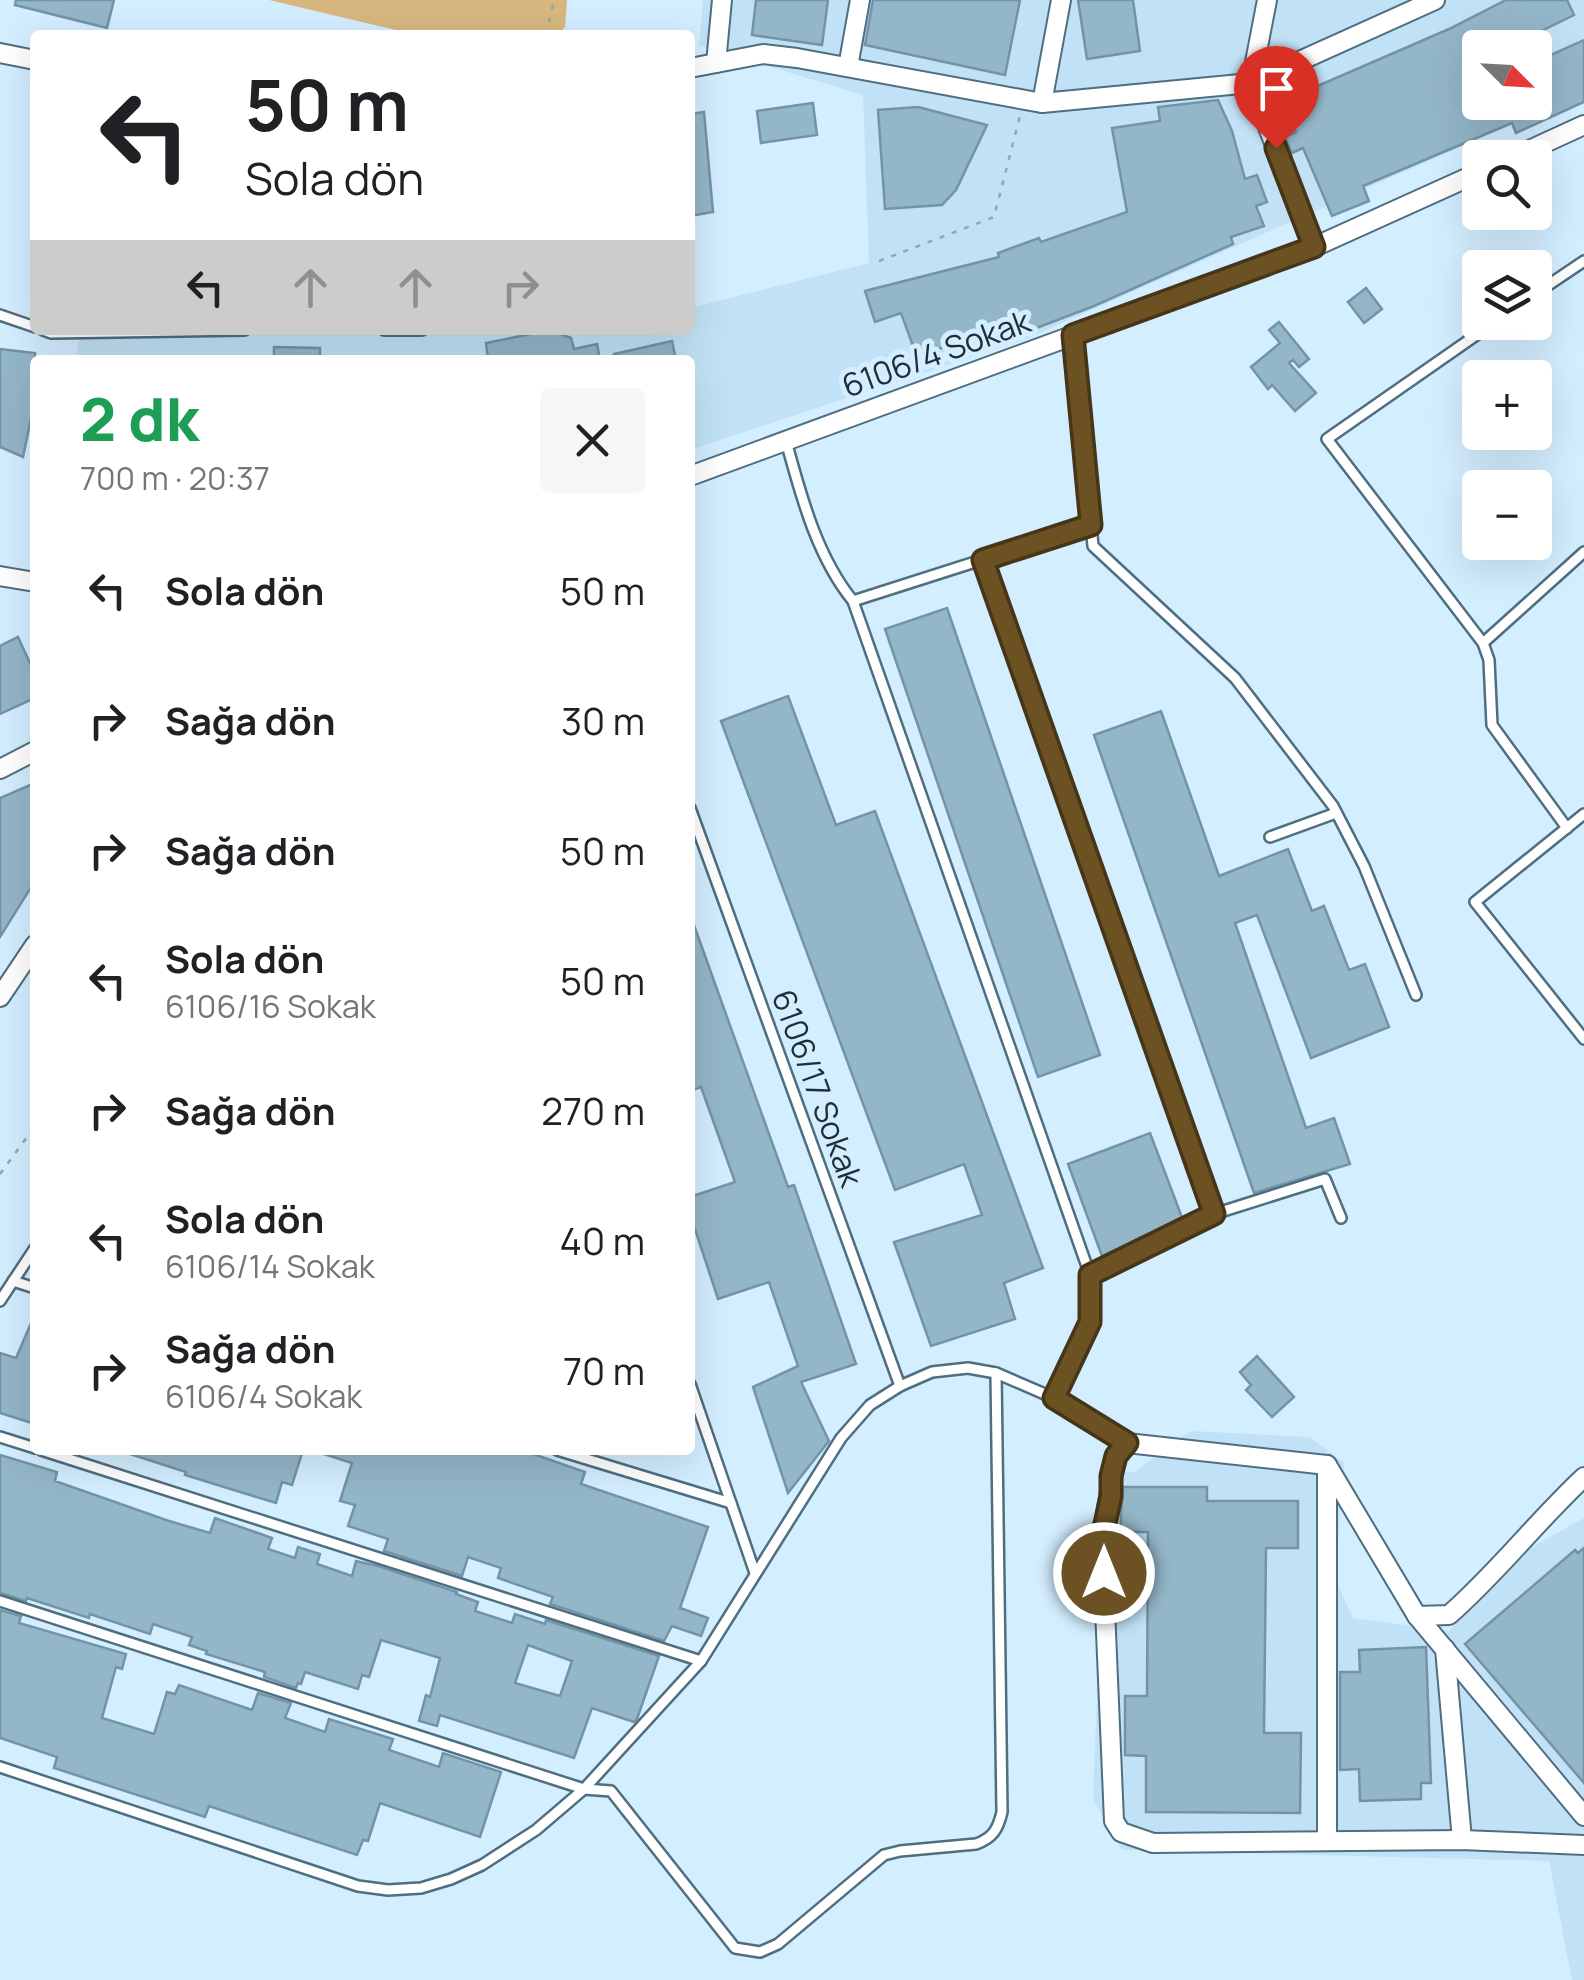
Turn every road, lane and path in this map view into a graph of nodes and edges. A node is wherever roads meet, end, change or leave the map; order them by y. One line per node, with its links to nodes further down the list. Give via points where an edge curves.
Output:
1 (554, 0): 8 (path)
2 (722, 0): 11 (street)
3 (860, 0): 13 (street)
4 (1061, 0): 15 (street)
5 (1245, 0): 7 (street)
6 (1435, 0): 14 (street)
7 (1267, 2): 14 (street)
8 (547, 30)
9 (0, 53): 10 (street)
10 (30, 59)
11 (716, 63): 12 (street); 13 (street, via 763,54)
12 (695, 67)
13 (848, 67): 15 (street)
14 (1252, 83): 15 (street); 19 (street)
15 (1033, 102): 21 (path, via 994,216)
16 (1584, 125): 17 (street)
17 (1551, 140)
18 (1462, 180): 19 (street, 6106/4 Sokak)
19 (1314, 247): 25 (street, 6106/4 Sokak)
20 (1584, 260): 22 (lane)
21 (879, 261)
22 (1552, 282)
23 (0, 314): 24 (lane)
24 (30, 325)
25 (1073, 335): 27 (street, 6106/4 Sokak); 29 (lane)
26 (1468, 340): 35 (lane, via 1327,439)
27 (786, 441): 28 (street, 6106/4 Sokak); 34 (lane, via 818,539)
28 (695, 474)
29 (1091, 525): 31 (lane); 38 (lane, via 1093,546 1236,678)
30 (1582, 559): 35 (lane)
31 (983, 560): 34 (lane); 49 (lane)
32 (0, 576): 33 (street)
33 (30, 581)
34 (853, 601): 52 (lane)
35 (1483, 643): 41 (lane, via 1492,726)
36 (30, 754): 37 (street)
37 (0, 769)
38 (1336, 813): 42 (lane); 44 (lane)
39 (1584, 814): 41 (lane)
40 (695, 822): 57 (lane, 6106/17 Sokak)
41 (1566, 828): 46 (lane, via 1475,902)
42 (1270, 838)
43 (30, 952): 45 (street)
44 (1416, 996)
45 (0, 997)
46 (1584, 1040)
47 (30, 1133): 48 (path)
48 (0, 1174)
49 (1214, 1214): 50 (lane, via 1325,1178); 52 (lane)
50 (1340, 1218)
51 (30, 1256): 53 (lane)
52 (1090, 1275): 58 (lane, via 1090,1322)
53 (13, 1281): 54 (lane); 55 (lane)
54 (30, 1286)
55 (0, 1301)
56 (996, 1374): 57 (lane, via 968,1368 932,1372); 58 (lane); 74 (lane, via 1002,1812 993,1835 976,1844 884,1856 778,1944 752,1953 735,1948 611,1791)
57 (900, 1386): 68 (lane, via 870,1405 840,1438)
58 (1054, 1398): 61 (lane)
59 (695, 1399): 67 (lane)
60 (0, 1437): 62 (lane)
61 (1127, 1443): 65 (street); 77 (street, via 1116,1456 1102,1538 1114,1821 1121,1832 1153,1843)
62 (30, 1446)
63 (57, 1455): 72 (lane)
64 (573, 1455): 67 (lane)
65 (1327, 1464): 70 (street); 77 (street)
66 (1584, 1477): 70 (street, via 1450,1615)
67 (731, 1503): 68 (lane)
68 (755, 1572): 72 (lane)
69 (0, 1601): 74 (lane)
70 (1417, 1616): 71 (street)
71 (1444, 1648): 75 (street); 76 (street)
72 (701, 1661): 74 (lane)
73 (0, 1767): 74 (lane, via 358,1886 388,1890 421,1888 482,1865)
74 (584, 1790)
75 (1584, 1816)
76 (1462, 1840): 77 (street); 78 (street)
77 (1327, 1841)
78 (1584, 1845)

